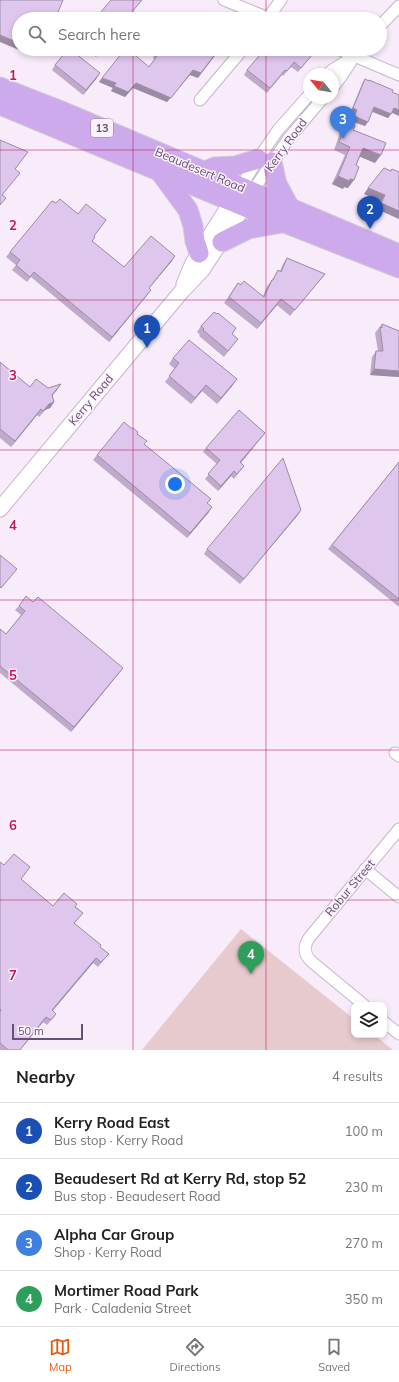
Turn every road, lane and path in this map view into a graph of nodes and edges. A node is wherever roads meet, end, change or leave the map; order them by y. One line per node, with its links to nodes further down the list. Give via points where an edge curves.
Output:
1 (224, 0): 4 (street)
2 (281, 0): 5 (street)
3 (399, 6): 6 (street)
4 (252, 12)
5 (273, 12)
6 (387, 19)
7 (237, 56): 15 (street)
8 (353, 56): 11 (street)
9 (355, 56): 13 (street)
10 (363, 56): 12 (street)
11 (335, 68)
12 (399, 75)
13 (339, 81)
14 (0, 87): 21 (highway, Beaudesert Road / 13)
15 (200, 100)
16 (303, 102): 19 (street, Kerry Road, via 278,130)
17 (318, 104): 19 (street, Kerry Road)
18 (0, 105): 20 (highway, Beaudesert Road / 13)
19 (265, 160): 21 (highway, via 215,167); 22 (street, Kerry Road); 23 (highway, via 277,184)
20 (160, 172): 22 (highway, Beaudesert Road / 13); 25 (highway, via 188,210)
21 (203, 172): 22 (highway, Beaudesert Road / 13)
22 (242, 197): 23 (highway, Beaudesert Road / 13); 24 (street, Kerry Road); 25 (street, Kerry Road)
23 (287, 215): 24 (highway, via 244,230); 26 (highway, Beaudesert Road / 13); 27 (highway, Beaudesert Road / 13)
24 (222, 242): 28 (street, Kerry Road, via 202,270)
25 (199, 253): 28 (street, Kerry Road)
26 (399, 254)
27 (399, 268)
28 (182, 291): 29 (street, Kerry Road)
29 (0, 509)
30 (399, 829): 31 (street, Robur Street)
31 (365, 869): 32 (street); 33 (street, Robur Street, via 309,938 305,950 306,956 312,962)
32 (399, 897)
33 (360, 1002)
34 (387, 1024): 35 (street)
35 (399, 1034)

